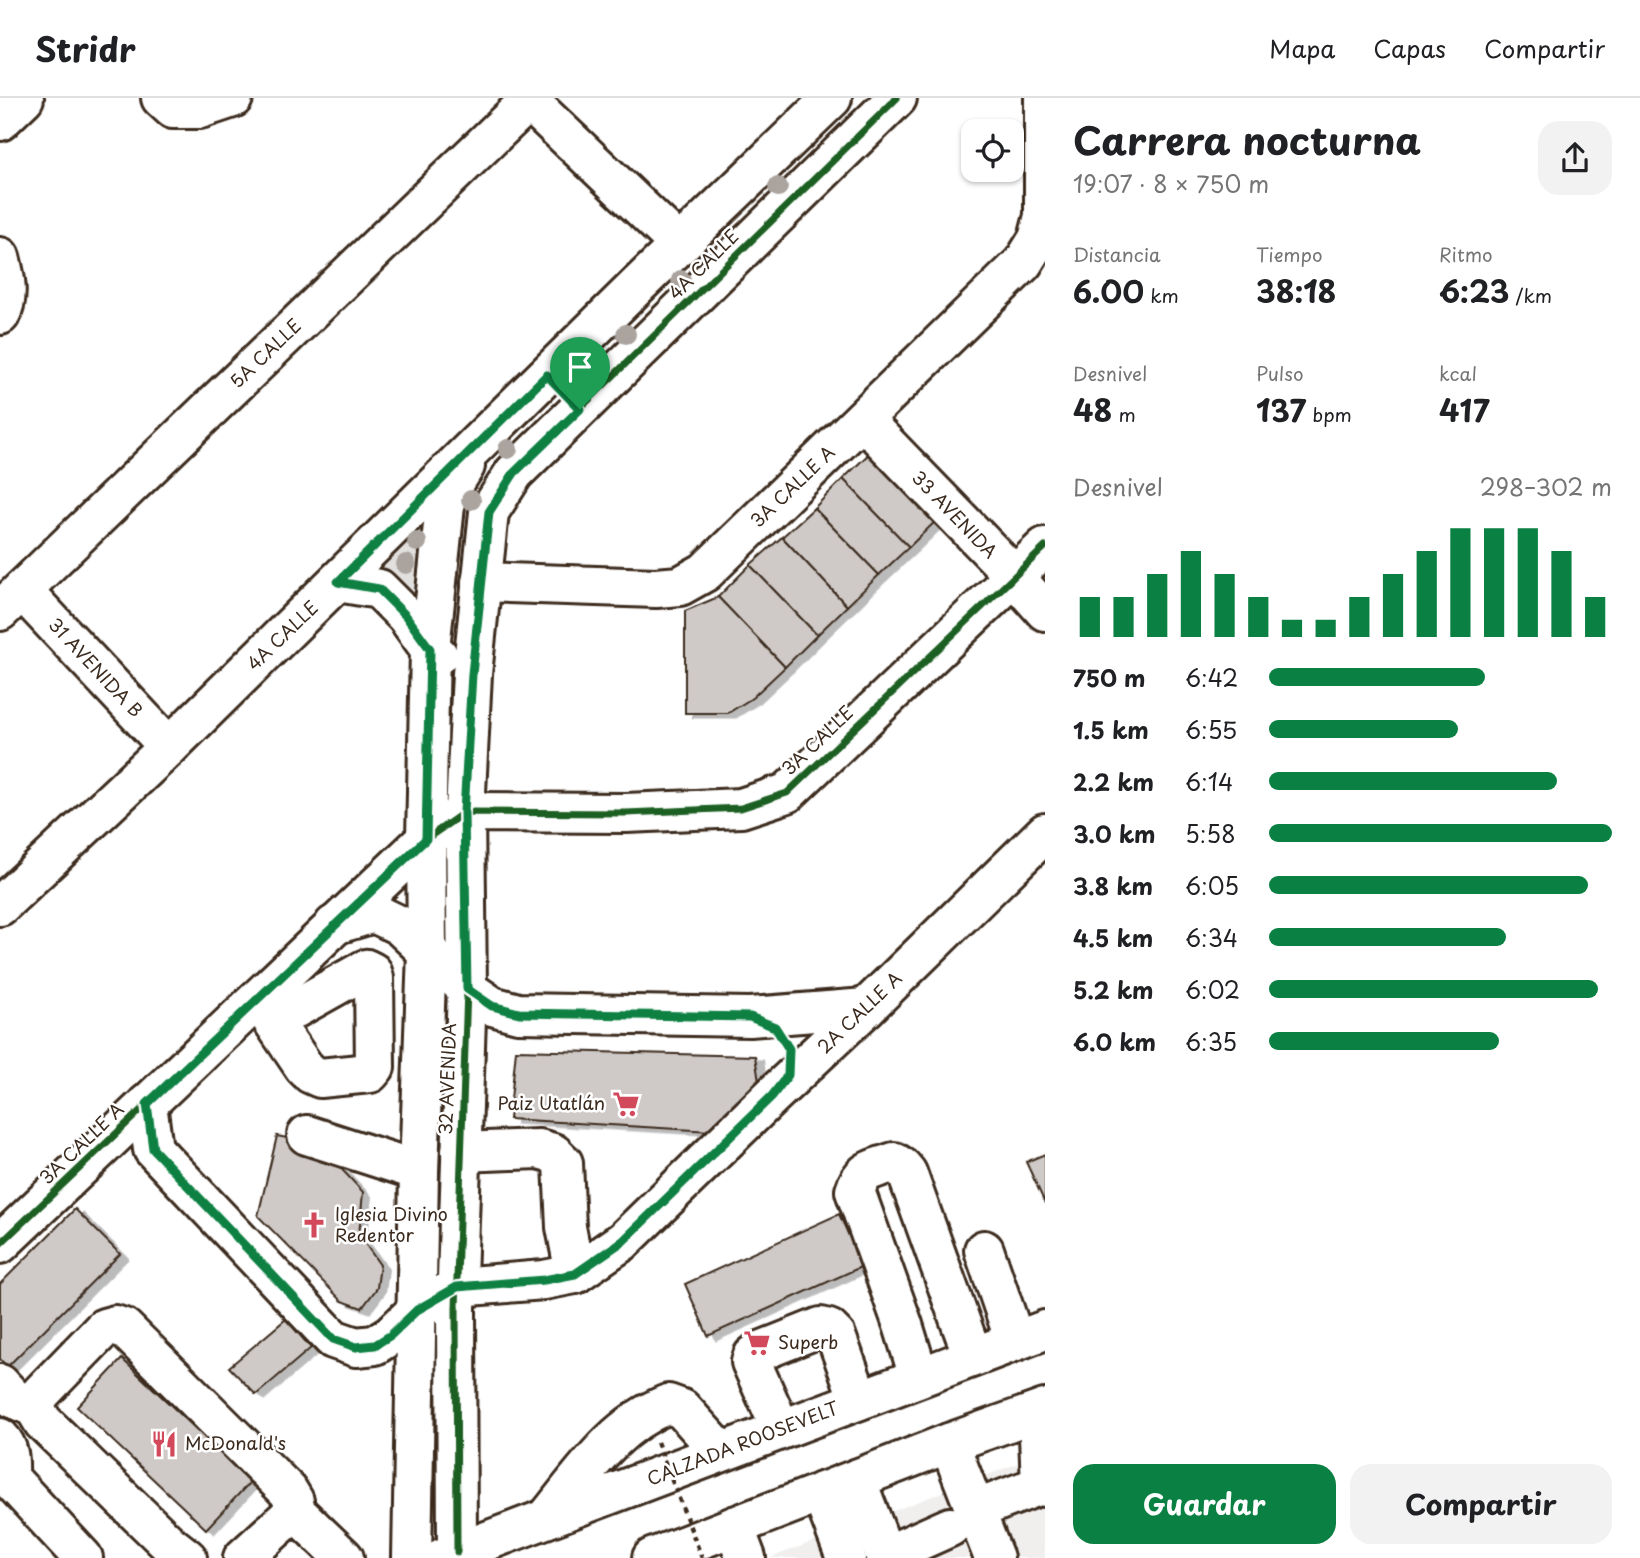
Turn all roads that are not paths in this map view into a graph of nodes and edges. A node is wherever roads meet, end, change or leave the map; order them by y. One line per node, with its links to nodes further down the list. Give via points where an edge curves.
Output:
1 (24, 98): 8 (main road)
2 (161, 98): 3 (main road, via 173,109 200,109)
3 (232, 98)
4 (832, 98): 9 (main road, 4A CALLE)
5 (897, 98): 13 (main road, 4A CALLE)
6 (1044, 98): 14 (main road, 3A CALLE A, via 1044,216 1038,239 1023,263)
7 (531, 100): 9 (main road); 21 (main road, 5A CALLE)
8 (0, 121)
9 (680, 245): 12 (main road, 4A CALLE)
10 (0, 257): 11 (main road, via 6,280)
11 (0, 315)
12 (547, 375): 13 (main road); 15 (main road, 4A CALLE)
13 (580, 409): 16 (main road, 4A CALLE)
14 (863, 420): 18 (main road, 33 AVENIDA); 20 (main road, 3A CALLE A, via 705,572 680,586)
15 (480, 440): 19 (main road, 4A CALLE); 23 (main road, 32 AVENIDA, via 446,496)
16 (533, 455): 20 (main road, 32 AVENIDA, via 514,473 489,512)
17 (1045, 547): 18 (main road, 3A CALLE)
18 (1014, 576): 22 (main road, 33 AVENIDA); 26 (main road, 3A CALLE, via 787,793 741,808)
19 (338, 582): 23 (main road, via 379,589); 25 (main road, 4A CALLE)
20 (481, 583): 24 (main road, 32 AVENIDA)
21 (11, 600): 25 (main road, 31 AVENIDA B)
22 (1045, 611)
23 (430, 649): 24 (main road); 28 (main road, 32 AVENIDA)
24 (472, 674): 26 (main road, 32 AVENIDA)
25 (169, 747): 29 (main road, 4A CALLE)
26 (464, 812): 28 (main road, 3A CALLE A); 32 (main road, 32 AVENIDA)
27 (1045, 833): 33 (main road, 2A CALLE A)
28 (426, 839): 30 (main road, 3A CALLE A); 31 (main road, 32 AVENIDA)
29 (0, 906)
30 (334, 925): 31 (main road, via 374,913 399,925); 36 (main road, 3A CALLE A, via 265,1010)
31 (427, 952): 32 (main road); 41 (main road, 32 AVENIDA)
32 (467, 989): 34 (main road, via 492,1006 519,1013); 40 (main road, 32 AVENIDA)
33 (866, 1008): 34 (main road); 35 (main road, 2A CALLE A)
34 (750, 1017): 35 (main road, via 775,1027 789,1049 788,1075)
35 (772, 1096): 44 (main road, 2A CALLE A, via 623,1241)
36 (147, 1104): 38 (main road, 3A CALLE A); 39 (main road)
37 (307, 1135): 41 (main road)
38 (102, 1147): 39 (main road); 42 (main road, 3A CALLE A)
39 (153, 1149): 46 (main road, 2A CALLE A, via 333,1339 356,1347 375,1345)
40 (461, 1152): 44 (main road, via 539,1149 554,1153 563,1163 566,1227); 45 (main road, 32 AVENIDA)
41 (419, 1171): 46 (main road, 32 AVENIDA)
42 (3, 1234)
43 (984, 1250): 47 (main road)
44 (575, 1274): 45 (main road, 2A CALLE A)
45 (457, 1287): 46 (main road, 2A CALLE A); 64 (main road, 32 AVENIDA)
46 (417, 1310): 70 (main road, 32 AVENIDA)
47 (1030, 1336): 48 (main road, CALZADA ROOSEVELT)
48 (973, 1357): 49 (main road, CALZADA ROOSEVELT); 49 (main road, via 906,1173 894,1162 863,1174 855,1191)
49 (919, 1377): 51 (main road, CALZADA ROOSEVELT)
50 (0, 1384): 52 (main road, via 13,1398)
51 (859, 1400): 54 (main road, CALZADA ROOSEVELT); 54 (main road, via 836,1336 821,1327 753,1356 751,1362)
52 (34, 1407): 60 (main road, via 41,1393 104,1328 124,1328 288,1491); 67 (main road, via 43,1422)
53 (1041, 1410): 56 (main road); 59 (main road)
54 (781, 1429): 57 (main road, CALZADA ROOSEVELT)
55 (0, 1438): 66 (main road, via 9,1455 9,1478)
56 (949, 1443): 58 (main road); 62 (main road)
57 (721, 1452): 61 (main road, CALZADA ROOSEVELT); 61 (main road, via 682,1409 668,1404 605,1446)
58 (839, 1486): 63 (main road); 65 (main road); 72 (main road)
59 (1043, 1486): 62 (main road)
60 (295, 1511): 68 (main road); 69 (main road)
61 (547, 1518): 64 (main road, CALZADA ROOSEVELT)
62 (962, 1518): 65 (main road); 73 (main road)
63 (740, 1542): 71 (main road)
64 (450, 1555)
65 (885, 1557)
66 (83, 1558)
67 (187, 1558)
68 (243, 1558)
69 (345, 1558)
70 (411, 1558)
71 (652, 1558)
72 (846, 1558)
73 (994, 1558)

